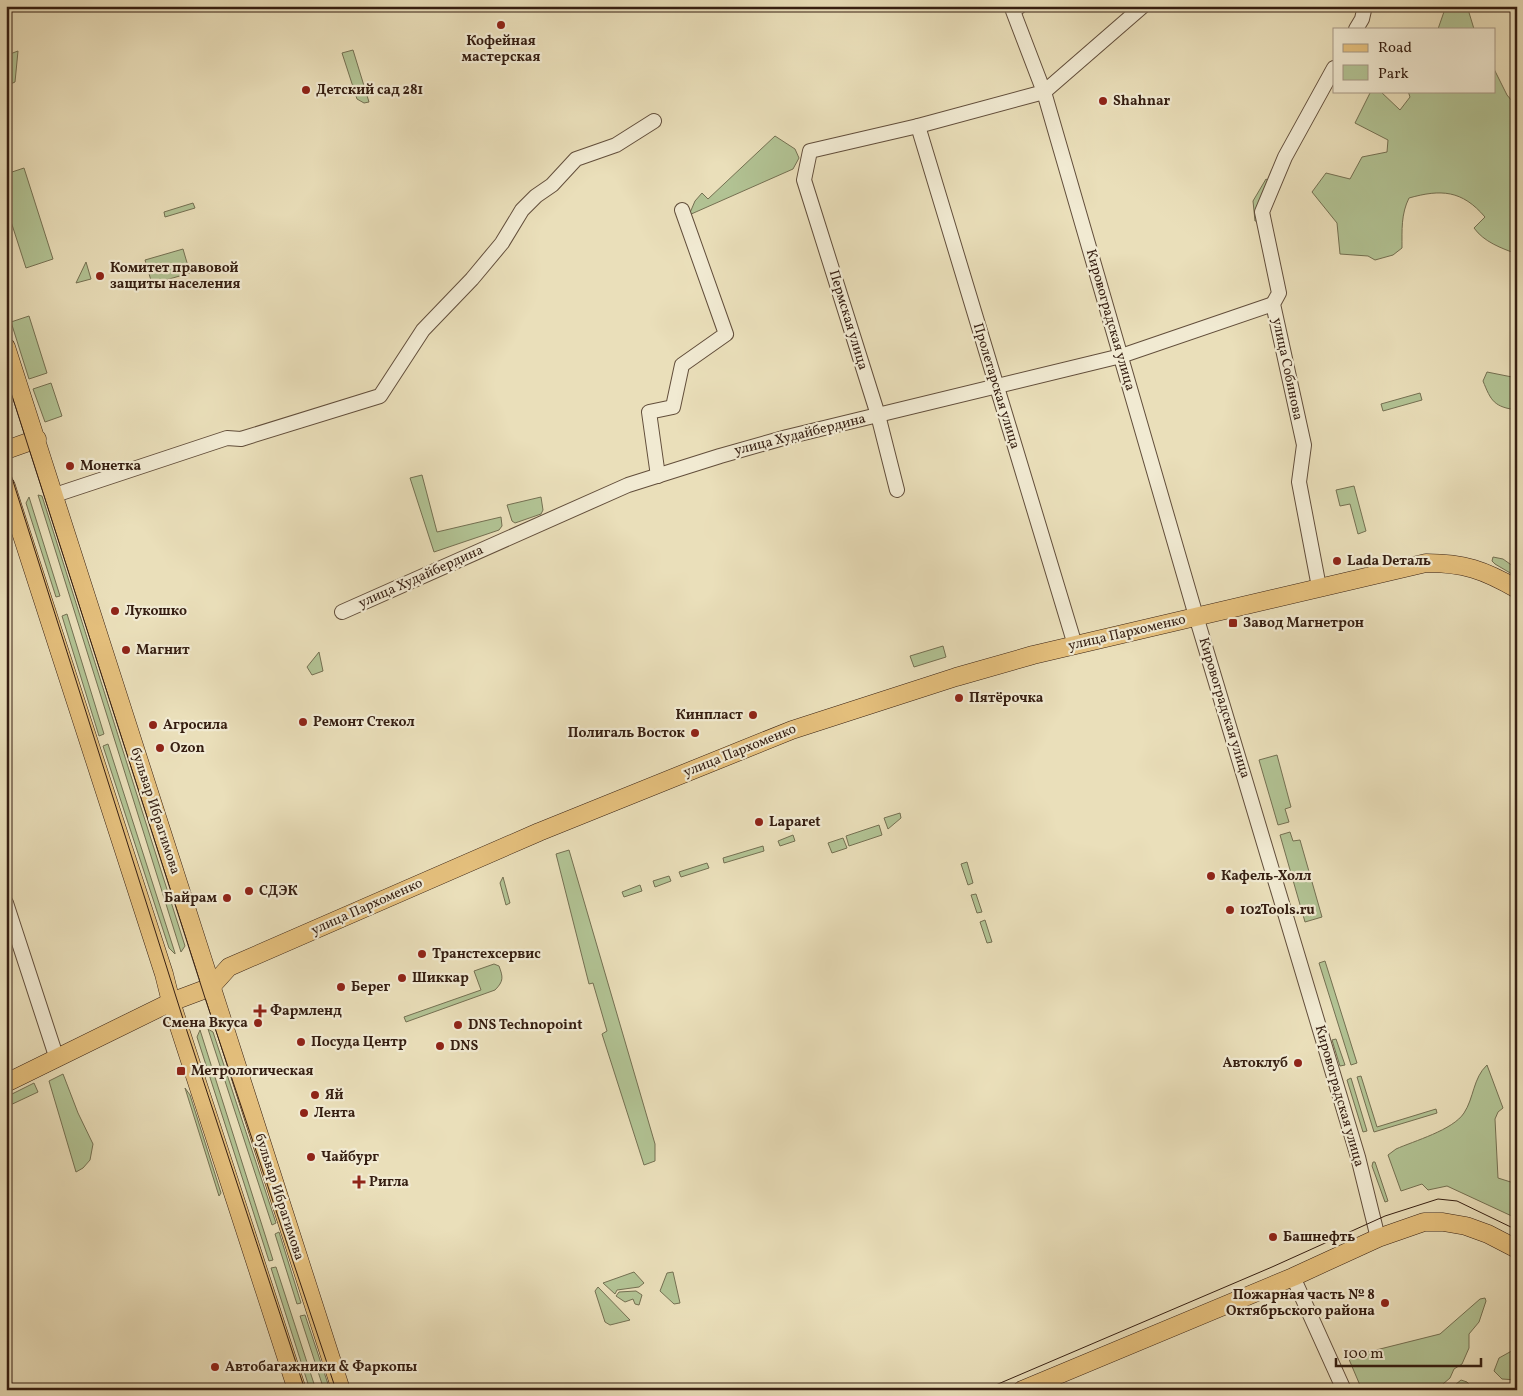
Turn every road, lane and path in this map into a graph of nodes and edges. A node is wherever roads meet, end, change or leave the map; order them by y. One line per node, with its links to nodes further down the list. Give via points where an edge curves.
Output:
1 (1020, 6): 6 (street, Кировоградская улица, via 1013,11)
2 (1143, 6): 6 (street)
3 (1365, 6): 4 (street)
4 (1357, 28)
5 (1333, 70): 10 (street, улица Собинова, via 1285,157 1262,212 1279,292)
6 (1044, 92): 8 (street); 12 (street, Кировоградская улица)
7 (654, 121): 20 (street, via 616,145 576,159 522,210 502,243 423,330 380,396 241,439 227,438)
8 (918, 126): 13 (street, Пролетарская улица); 14 (street, Пермская улица, via 810,151 804,180)
9 (682, 210): 17 (street, via 726,334 682,365 673,407 649,412)
10 (1273, 304): 12 (street, улица Худайбердина); 21 (street, улица Собинова, via 1304,445 1299,482)
11 (6, 347): 15 (main road, бульвар Ибрагимова)
12 (1121, 356): 13 (street, улица Худайбердина); 24 (street, Кировоградская улица)
13 (996, 386): 14 (street, улица Худайбердина); 25 (street, Пролетарская улица)
14 (878, 415): 17 (street, улица Худайбердина, via 759,445); 19 (street, Пермская улица)
15 (36, 439): 16 (main road); 20 (main road, бульвар Ибрагимова)
16 (6, 450)
17 (658, 476): 23 (street, улица Худайбердина, via 628,485)
18 (6, 486): 28 (main road)
19 (897, 490)
20 (54, 495): 27 (main road, бульвар Ибрагимова)
21 (1319, 587): 22 (main road, улица Пархоменко, via 1426,563 1450,563 1474,568); 24 (main road, улица Пархоменко)
22 (1517, 588)
23 (342, 612)
24 (1196, 616): 25 (main road, улица Пархоменко); 31 (street, Кировоградская улица, via 1358,1157)
25 (1075, 645): 27 (main road, улица Пархоменко, via 956,677 792,730 539,832 229,967)
26 (6, 903): 29 (street)
27 (211, 987): 28 (main road, улица Пархоменко); 35 (main road, бульвар Ибрагимова)
28 (171, 1002): 29 (main road, улица Пархоменко); 34 (main road)
29 (57, 1059): 30 (main road, улица Пархоменко)
30 (6, 1083)
31 (1378, 1238): 32 (main road, via 1424,1222 1444,1222 1488,1234); 33 (main road)
32 (1517, 1249)
33 (1293, 1277): 36 (main road); 37 (street)
34 (297, 1390)
35 (342, 1390)
36 (1022, 1390)
37 (1344, 1390)

